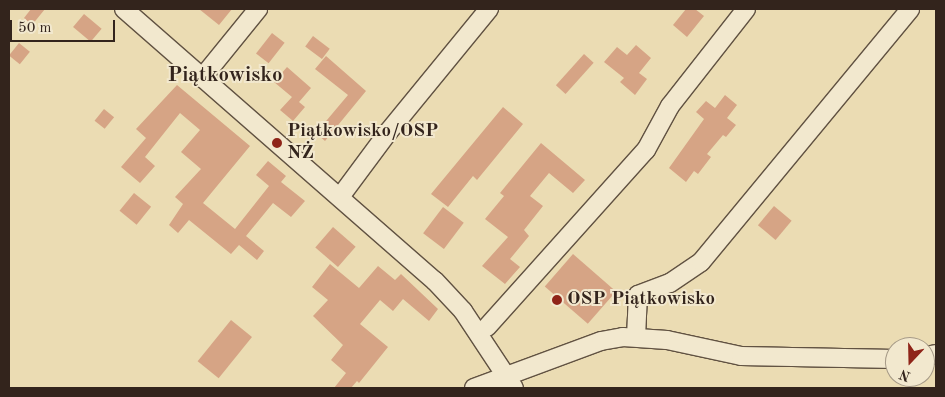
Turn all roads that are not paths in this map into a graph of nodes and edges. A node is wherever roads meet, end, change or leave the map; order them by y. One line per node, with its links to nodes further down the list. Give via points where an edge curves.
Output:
1 (124, 9): 6 (street)
2 (258, 9): 6 (street)
3 (489, 9): 7 (street, via 389,131)
4 (746, 9): 8 (street, via 670,106 646,150)
5 (910, 9): 9 (street, via 702,262 670,284 638,294)
6 (202, 78): 7 (street)
7 (340, 197): 11 (street, via 449,295 474,326)
8 (487, 327)
9 (636, 337): 10 (street, via 667,340 741,356); 11 (street, via 602,341)
10 (885, 359)
11 (510, 382): 12 (street)
12 (474, 388)

